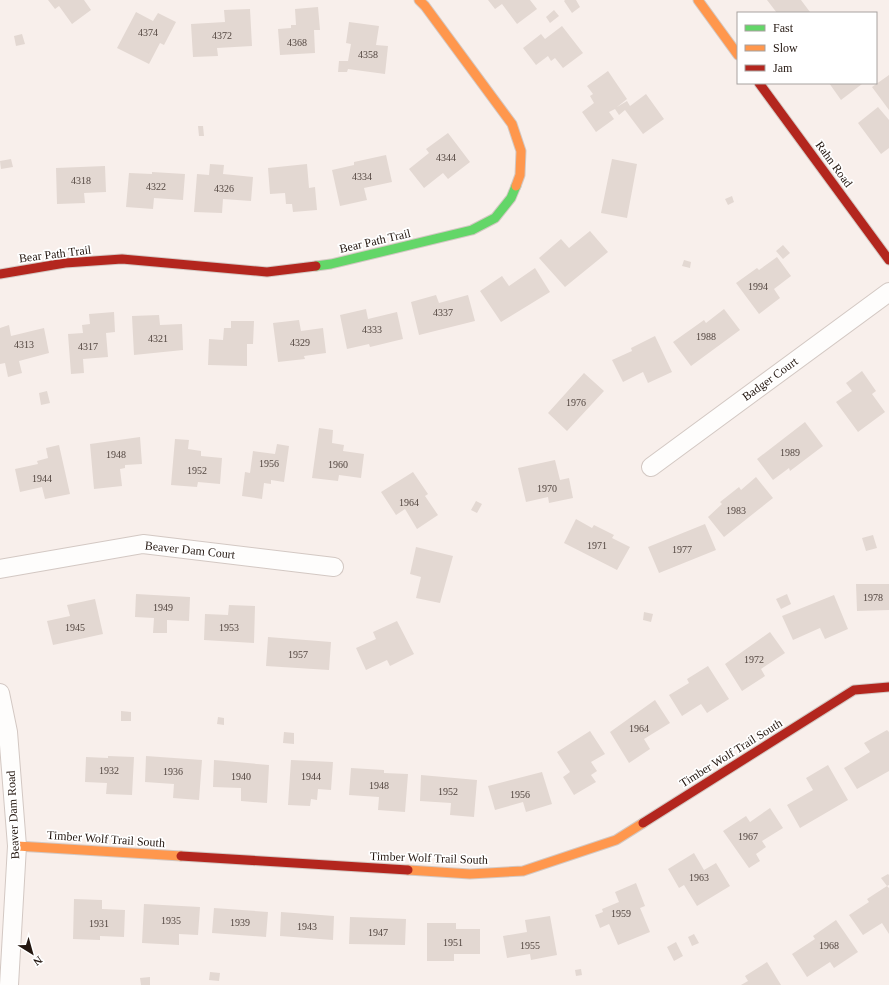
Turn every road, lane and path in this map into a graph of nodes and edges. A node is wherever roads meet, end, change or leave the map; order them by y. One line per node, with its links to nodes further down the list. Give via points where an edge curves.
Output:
1 (419, 0): 6 (street, Bear Path Trail, via 512,124 521,151 520,175 511,198 495,218 472,230 331,264 267,272 122,259 65,262)
2 (698, 0): 3 (street)
3 (737, 54)
4 (760, 84): 5 (street, Rahn Road)
5 (889, 260)
6 (0, 274)
7 (889, 292): 8 (street, Badger Court)
8 (651, 467)
9 (334, 567): 10 (street, Beaver Dam Court, via 143,544)
10 (0, 569)
11 (889, 687): 13 (street, Timber Wolf Trail South, via 854,690 616,840 523,871 470,874)
12 (0, 693): 13 (street, Beaver Dam Road, via 8,732)
13 (16, 846): 14 (street, Beaver Dam Road)
14 (9, 985)

